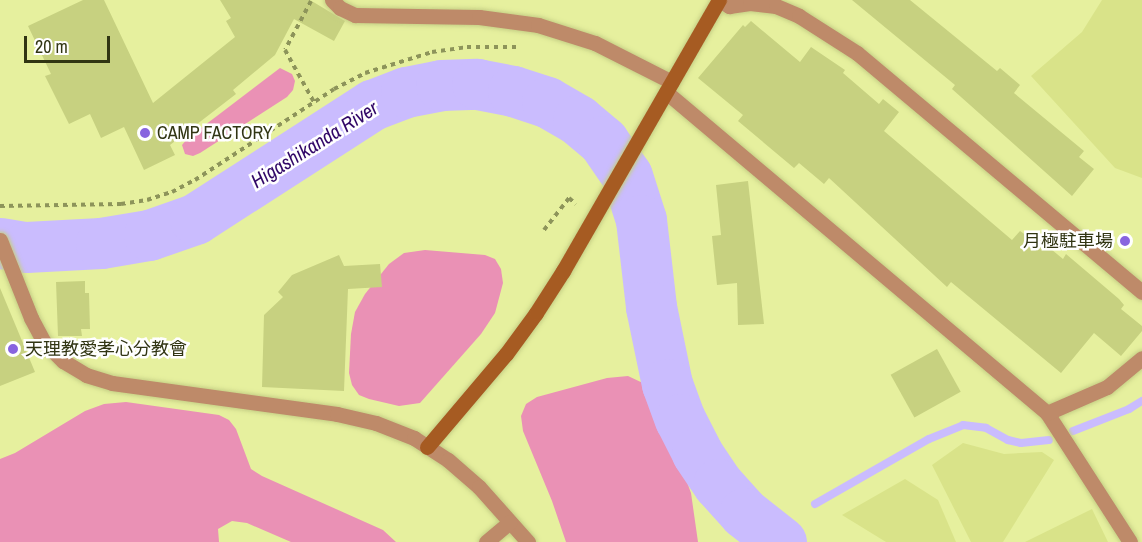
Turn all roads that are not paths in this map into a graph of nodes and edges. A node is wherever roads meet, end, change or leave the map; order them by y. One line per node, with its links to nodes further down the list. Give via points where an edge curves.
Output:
1 (332, 0): 3 (street, via 355,15 479,17 538,25 595,43)
2 (719, 0): 3 (street); 5 (street, via 729,6 776,6 857,53)
3 (669, 87): 7 (street); 8 (street, via 536,314)
4 (0, 240): 8 (street, via 44,342 63,361 86,375 112,383 337,414 376,423)
5 (1142, 292)
6 (1142, 358): 7 (street, via 1107,387)
7 (1047, 413): 12 (street)
8 (428, 447): 9 (street, via 479,487)
9 (510, 522): 10 (street); 11 (street)
10 (486, 542)
11 (528, 542)
12 (1130, 542)

